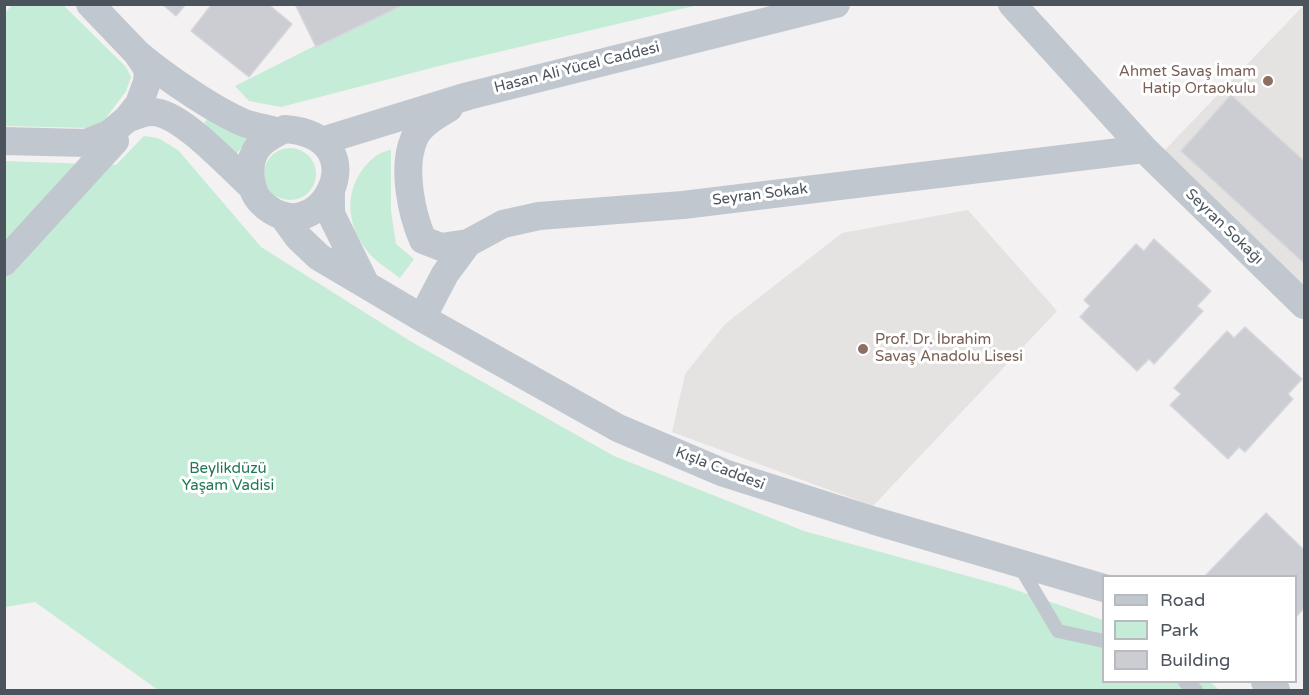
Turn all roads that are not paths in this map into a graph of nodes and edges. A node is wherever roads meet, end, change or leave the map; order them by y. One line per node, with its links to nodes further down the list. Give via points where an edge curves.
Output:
1 (90, 4): 4 (street)
2 (836, 4): 5 (street, Hasan Ali Yücel Caddesi)
3 (1012, 4): 10 (street, Seyran Sokağı)
4 (136, 52): 6 (street, via 147,72 147,82 139,104); 7 (street, via 220,110 246,123)
5 (468, 96): 9 (street, Hasan Ali Yücel Caddesi); 14 (street, via 428,121 414,137 409,162 414,220 423,240 441,247)
6 (121, 130): 8 (street, via 86,142); 11 (street, via 143,113 156,112 180,123); 15 (street)
7 (279, 132): 9 (street, via 297,130); 11 (street, via 259,145 252,158)
8 (4, 141)
9 (322, 141): 12 (street, via 335,165)
10 (1144, 149): 14 (street, Seyran Sokak, via 683,205 539,216 503,224); 17 (street, Seyran Sokağı)
11 (251, 186): 13 (street, via 268,209)
12 (331, 193): 13 (street, via 310,212); 16 (street, via 331,214)
13 (282, 215): 16 (street, Kışla Caddesi, via 319,257)
14 (468, 243): 18 (street, Seyran Sokak)
15 (4, 262)
16 (365, 283): 18 (street, Kışla Caddesi)
17 (1305, 305)
18 (422, 318): 19 (street, Kışla Caddesi, via 618,428 724,473)
19 (1018, 563): 20 (street, Kışla Caddesi); 21 (lane, via 1058,631)
20 (1102, 587)
21 (1102, 641)

